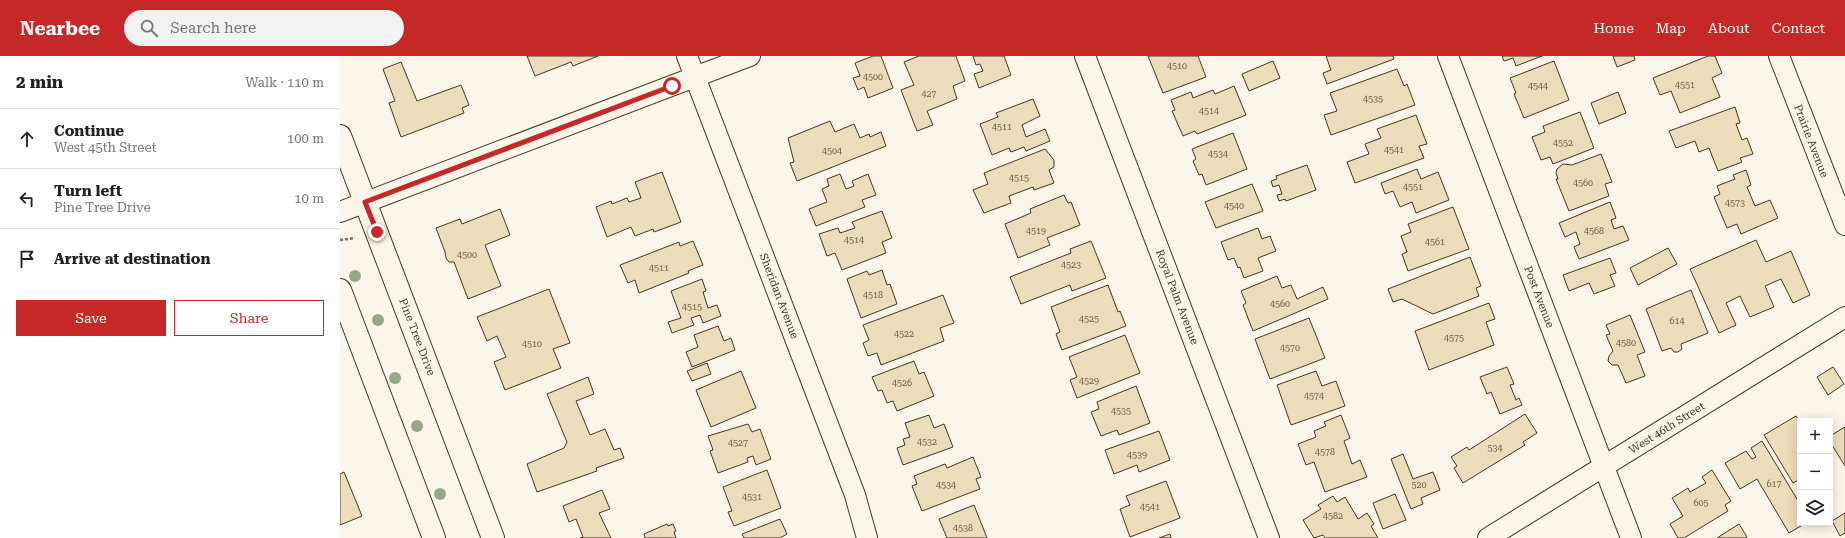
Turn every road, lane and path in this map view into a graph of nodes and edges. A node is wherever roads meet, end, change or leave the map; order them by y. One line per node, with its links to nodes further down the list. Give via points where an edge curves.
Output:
1 (687, 56): 6 (street, Sheridan Avenue)
2 (750, 56): 6 (street)
3 (1085, 56): 19 (street, Royal Palm Avenue)
4 (1448, 56): 15 (street, Post Avenue)
5 (1779, 56): 10 (street, Prairie Avenue)
6 (695, 77): 8 (street); 18 (street, Sheridan Avenue, via 855,495)
7 (340, 136): 8 (main road, Pine Tree Drive)
8 (365, 202): 9 (street); 17 (main road, Pine Tree Drive)
9 (340, 212)
10 (1845, 225)
11 (359, 237): 12 (path)
12 (340, 240)
13 (340, 290): 16 (main road)
14 (1845, 318): 15 (street, West 46th Street)
15 (1603, 467): 20 (street, West 46th Street); 21 (street, Post Avenue)
16 (434, 538)
17 (493, 538)
18 (867, 538)
19 (1268, 538)
20 (1488, 538)
21 (1631, 538)

